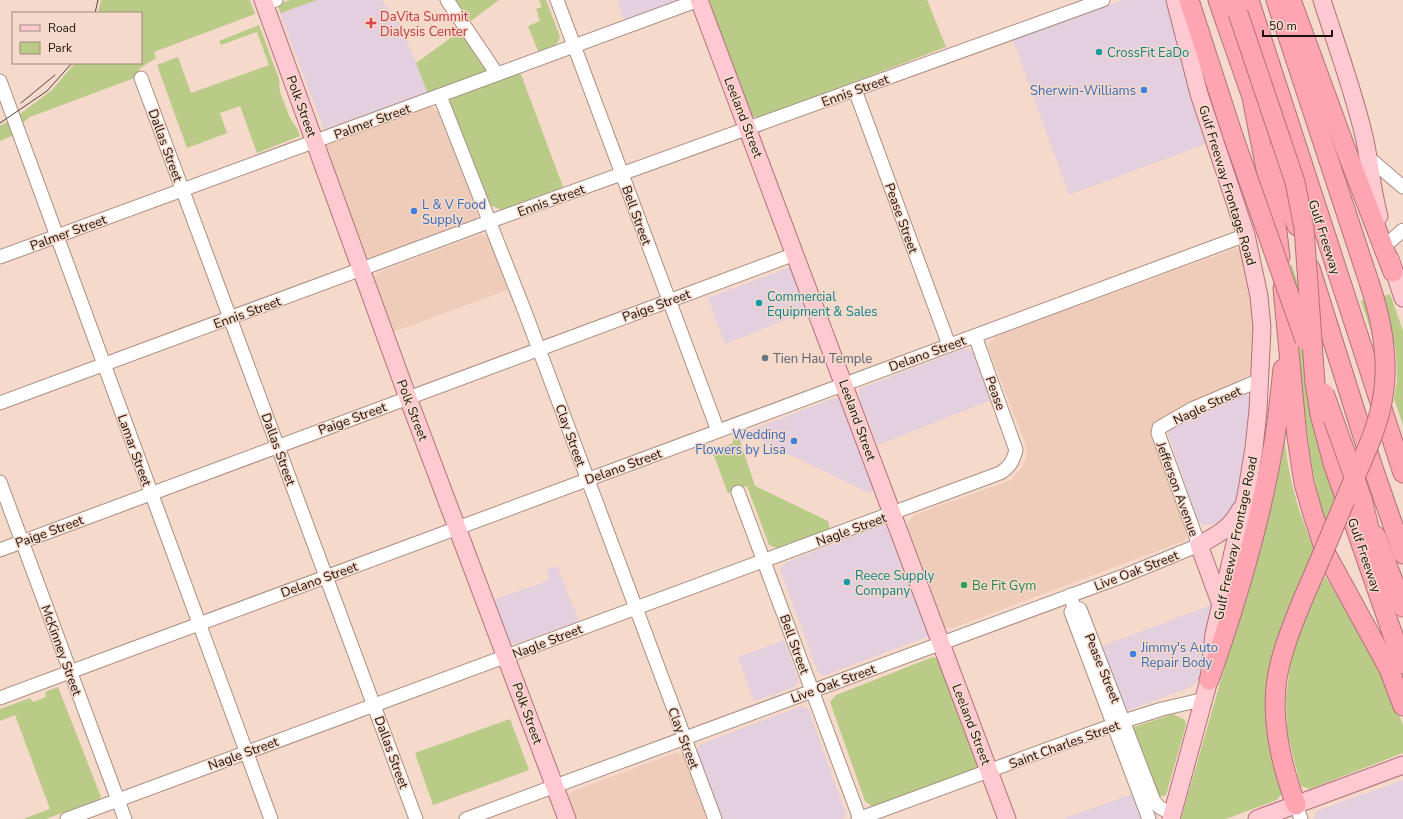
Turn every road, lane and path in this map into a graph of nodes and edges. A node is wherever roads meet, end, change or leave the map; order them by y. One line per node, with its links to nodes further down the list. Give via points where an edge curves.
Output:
1 (447, 0): 14 (street)
2 (557, 0): 13 (street, Bell Street)
3 (699, 0): 13 (street, Palmer Street); 20 (main road, Leeland Street)
4 (1103, 0): 17 (street, Ennis Street)
5 (1175, 0): 28 (main road, Gulf Freeway Frontage Road, via 1199,94)
6 (1189, 0): 57 (highway, bridge, via 1233,136)
7 (1218, 0): 19 (highway, Gulf Freeway)
8 (1276, 0): 89 (highway, bridge, via 1381,323 1385,380 1374,432 1290,628 1279,665 1275,718 1284,770)
9 (1291, 0): 34 (highway)
10 (1322, 0): 22 (main road, via 1353,94)
11 (268, 1): 21 (main road, Polk Street)
12 (1241, 4): 51 (highway, Gulf Freeway); 74 (highway, Gulf Freeway, bridge, via 1300,203 1315,383 1320,414 1333,463)
13 (574, 46): 14 (street, Palmer Street); 23 (street, Bell Street)
14 (497, 74): 18 (street, Palmer Street)
15 (141, 78): 25 (street, Dallas Street)
16 (0, 81): 29 (street, Lamar Street)
17 (855, 90): 20 (street, Ennis Street); 40 (street, Pease Street)
18 (440, 96): 21 (street, Palmer Street); 26 (street, Clay Street)
19 (1253, 103): 38 (highway, via 1275,215); 63 (highway, Gulf Freeway, via 1291,207 1372,465)
20 (748, 128): 23 (street, Ennis Street); 31 (main road, Leeland Street)
21 (314, 141): 25 (street, Palmer Street); 33 (main road, Polk Street)
22 (1369, 158): 24 (street); 30 (main road, via 1374,199)
23 (622, 174): 26 (street, Ennis Street); 36 (street, Bell Street)
24 (1403, 188)
25 (182, 189): 29 (street, Palmer Street); 37 (street, Dallas Street)
26 (491, 221): 33 (street, Ennis Street); 41 (street, Clay Street)
27 (1403, 230): 30 (street)
28 (1246, 235): 39 (street, Delano Street); 43 (main road, Gulf Freeway Frontage Road, via 1259,296 1262,328)
29 (55, 236): 32 (street, Palmer Street); 42 (street, Lamar Street)
30 (1387, 244): 34 (main road)
31 (795, 254): 36 (street, Paige Street); 44 (main road, Leeland Street)
32 (0, 257)
33 (361, 269): 37 (street, Ennis Street); 45 (main road, Polk Street)
34 (1393, 272): 35 (main road)
35 (1403, 298)
36 (669, 301): 41 (street, Paige Street); 47 (street, Bell Street)
37 (230, 318): 42 (street, Ennis Street); 49 (street, Dallas Street)
38 (1286, 328): 76 (highway, via 1269,468 1230,620); 81 (highway, via 1297,437 1312,514 1326,554 1389,669)
39 (975, 336): 40 (street, Delano Street); 50 (street, Pease)
40 (949, 345): 44 (street, Delano Street)
41 (539, 349): 45 (street, Paige Street); 52 (street, Clay Street)
42 (103, 364): 46 (street, Ennis Street); 55 (street, Lamar Street)
43 (1260, 380): 48 (street, Nagle Street, via 1192,409 1159,428); 56 (main road, Gulf Freeway Frontage Road, via 1254,448)
44 (845, 384): 47 (street, Delano Street); 58 (main road, Leeland Street)
45 (408, 398): 49 (street, Paige Street); 59 (main road, Polk Street)
46 (0, 403)
47 (718, 431): 52 (street, Delano Street)
48 (1158, 433): 61 (street, Jefferson Avenue)
49 (278, 446): 55 (street, Paige Street); 65 (street, Dallas Street)
50 (1016, 450): 58 (street, Nagle Street, via 1013,461 1000,473)
51 (1403, 473)
52 (587, 480): 59 (street, Delano Street); 68 (street, Clay Street)
53 (0, 482): 60 (street, McKinney Street)
54 (738, 492): 64 (street, Bell Street)
55 (151, 493): 60 (street, Paige Street); 70 (street, Lamar Street)
56 (1246, 496): 61 (main road, via 1233,522); 67 (main road, Gulf Freeway Frontage Road)
57 (1362, 499): 69 (highway); 72 (highway, via 1377,563)
58 (893, 514): 64 (street, Nagle Street); 71 (main road, Leeland Street)
59 (458, 528): 65 (street, Delano Street); 73 (main road, Polk Street)
60 (22, 541): 62 (street, Paige Street); 75 (street, McKinney Street)
61 (1199, 545): 66 (street, Live Oak Street); 67 (main road)
62 (0, 550)
63 (1403, 554)
64 (764, 560): 68 (street, Nagle Street); 77 (street, Bell Street)
65 (326, 577): 70 (street, Delano Street); 80 (street, Dallas Street)
66 (1072, 601): 71 (street, Live Oak Street); 82 (street, Pease Street, via 1071,612)
67 (1221, 606): 76 (main road, Gulf Freeway Frontage Road, via 1214,634)
68 (635, 607): 73 (street, Nagle Street); 83 (street, Clay Street)
69 (1403, 607)
70 (199, 624): 75 (street, Delano Street); 84 (street, Lamar Street)
71 (941, 642): 77 (street, Live Oak Street); 86 (main road, Leeland Street)
72 (1403, 642)
73 (507, 656): 80 (street, Nagle Street); 87 (main road, Polk Street)
74 (1403, 664)
75 (70, 672): 78 (street, Delano Street); 88 (street, McKinney Street)
76 (1210, 680): 79 (main road, Gulf Freeway Frontage Road)
77 (812, 691): 83 (street, Live Oak Street); 98 (street, Bell Street)
78 (0, 698)
79 (1205, 699): 82 (street, Saint Charles Street); 90 (main road, Gulf Freeway Frontage Road)
80 (374, 705): 84 (street, Nagle Street); 94 (street, Dallas Street)
81 (1403, 706)
82 (1119, 723): 86 (street, Saint Charles Street); 90 (street, Pease Street, via 1154,800); 100 (street, Pease Street)
83 (684, 738): 87 (street, Live Oak Street); 97 (street, Clay Street)
84 (246, 751): 88 (street, Nagle Street); 93 (street, Lamar Street)
85 (1403, 765): 89 (main road)
86 (990, 771): 98 (street, Saint Charles Street); 99 (main road, Leeland Street)
87 (555, 786): 95 (street, Live Oak Street); 96 (main road, Polk Street)
88 (118, 800): 91 (street, Nagle Street); 92 (street, McKinney Street)
89 (1298, 812): 101 (main road)
90 (1172, 816)
91 (67, 819)
92 (125, 819)
93 (271, 819)
94 (416, 819)
95 (466, 819)
96 (567, 819)
97 (715, 819)
98 (859, 819)
99 (1007, 819)
100 (1149, 819)
101 (1257, 819)

